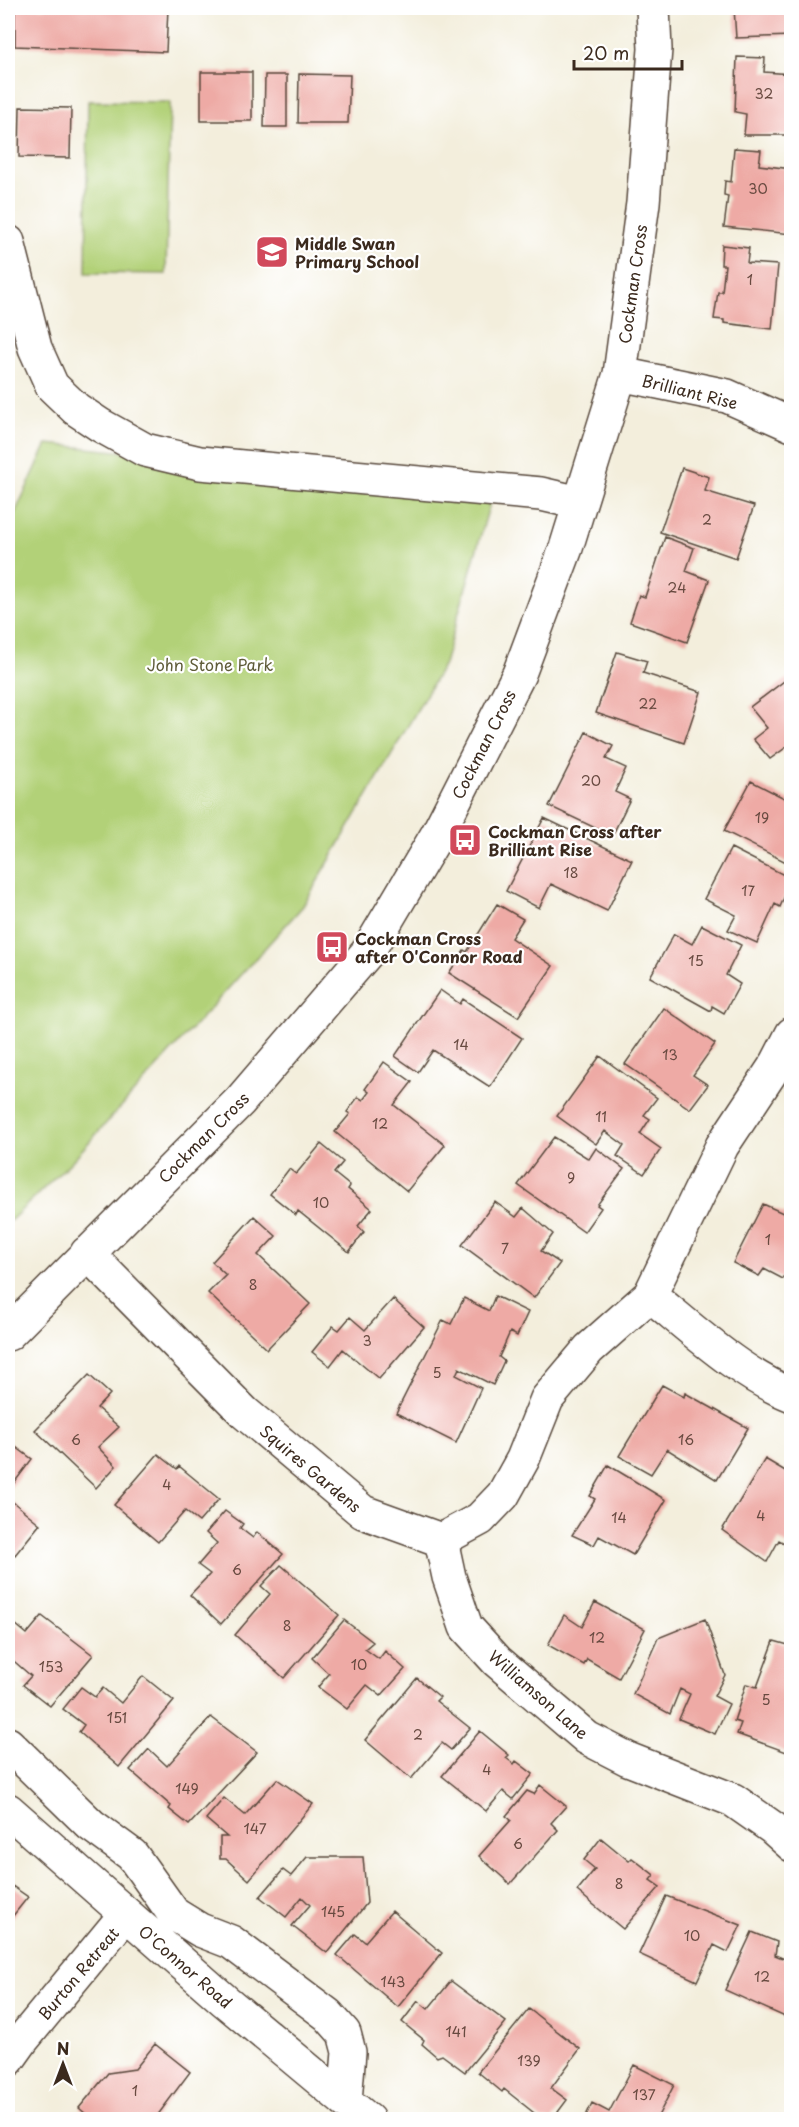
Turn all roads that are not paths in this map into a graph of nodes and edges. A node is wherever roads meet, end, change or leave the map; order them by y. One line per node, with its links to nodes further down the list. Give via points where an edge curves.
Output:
1 (652, 8): 3 (street, Cockman Cross, via 655,49 643,203)
2 (8, 242): 5 (street, via 35,348 52,386 76,409 145,450 200,463 541,494)
3 (620, 374): 4 (street, Brilliant Rise, via 727,396); 5 (street, Cockman Cross)
4 (792, 424)
5 (580, 503): 7 (street, Cockman Cross, via 519,674 437,835 367,953 240,1101)
6 (792, 1034): 8 (street, via 722,1146)
7 (87, 1253): 9 (street, Cockman Cross); 11 (street, Squires Gardens, via 244,1413 363,1512)
8 (650, 1295): 10 (street, via 726,1357); 11 (street, via 589,1350 547,1399 523,1460 503,1495 480,1519)
9 (8, 1334)
10 (792, 1395)
11 (441, 1540): 14 (street, Williamson Lane, via 448,1577 466,1627 497,1661 587,1738 627,1759 733,1800)
12 (8, 1744): 17 (street, via 91,1825 132,1855 174,1914 231,1942 328,2015 344,2032)
13 (8, 1810): 15 (street, O'Connor Road)
14 (792, 1845)
15 (126, 1914): 16 (street, Burton Retreat); 17 (street, O'Connor Road)
16 (8, 2060)
17 (357, 2110)

